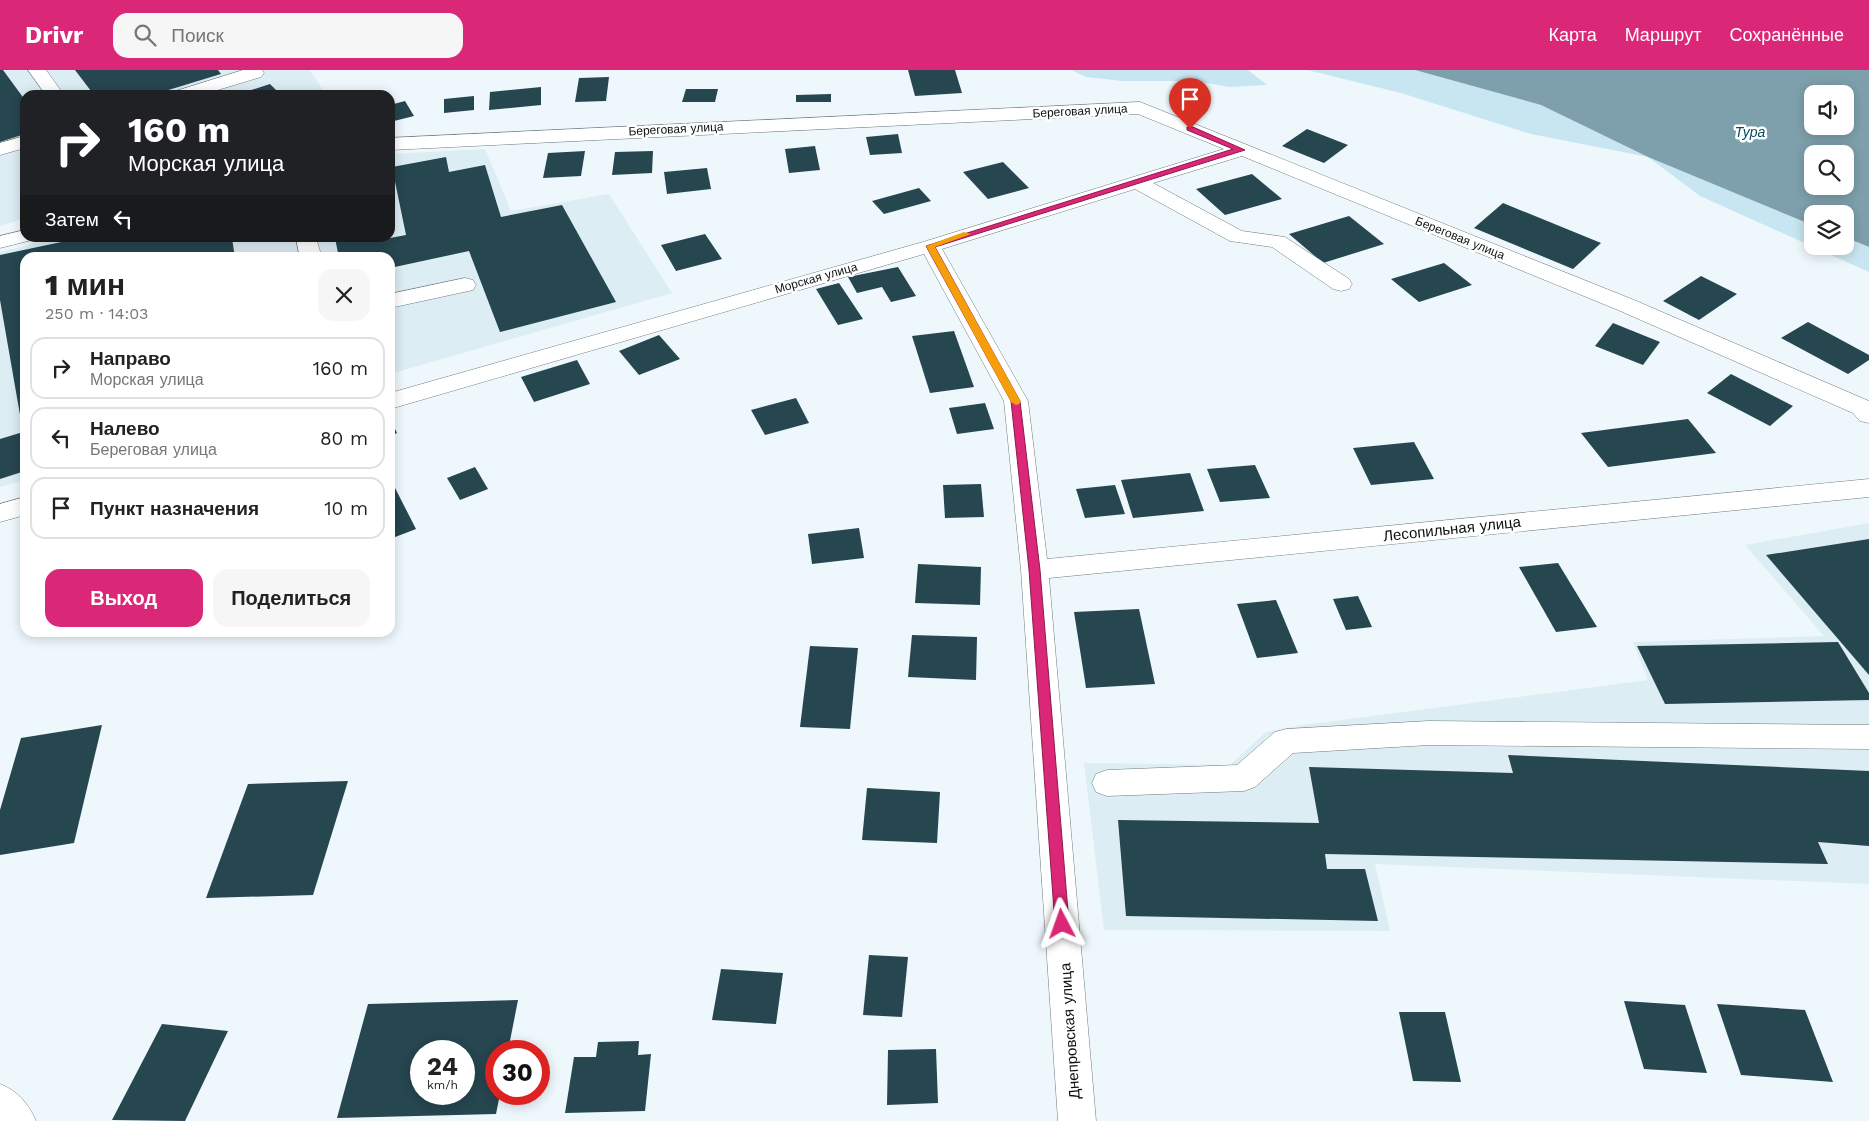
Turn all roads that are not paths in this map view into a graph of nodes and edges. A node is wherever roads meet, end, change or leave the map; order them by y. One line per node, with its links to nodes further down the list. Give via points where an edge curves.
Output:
1 (37, 70): 3 (street)
2 (252, 70): 4 (street, via 255,73)
3 (51, 90)
4 (199, 90)
5 (20, 143): 7 (street)
6 (395, 144): 8 (street, Береговая улица, via 1140,108)
7 (0, 149)
8 (1241, 150): 9 (street, Морская улица); 17 (street, Береговая улица, via 1626,305)
9 (1136, 182): 12 (street, Морская улица); 13 (street, via 1237,237 1278,240)
10 (20, 237): 11 (street)
11 (0, 242)
12 (930, 246): 16 (street, Морская улица); 21 (street, Днепровская улица, via 1016,401)
13 (1341, 284)
14 (465, 285): 15 (street)
15 (395, 300)
16 (395, 400)
17 (1865, 411)
18 (1869, 488): 21 (street, Лесопильная улица)
19 (20, 507): 20 (street)
20 (0, 513)
21 (1035, 570): 26 (street, Днепровская улица)
22 (1869, 737): 23 (street, via 1428,734 1296,741 1286,742 1244,778)
23 (1107, 783)
24 (0, 1102): 25 (street)
25 (18, 1121)
26 (1077, 1121)

